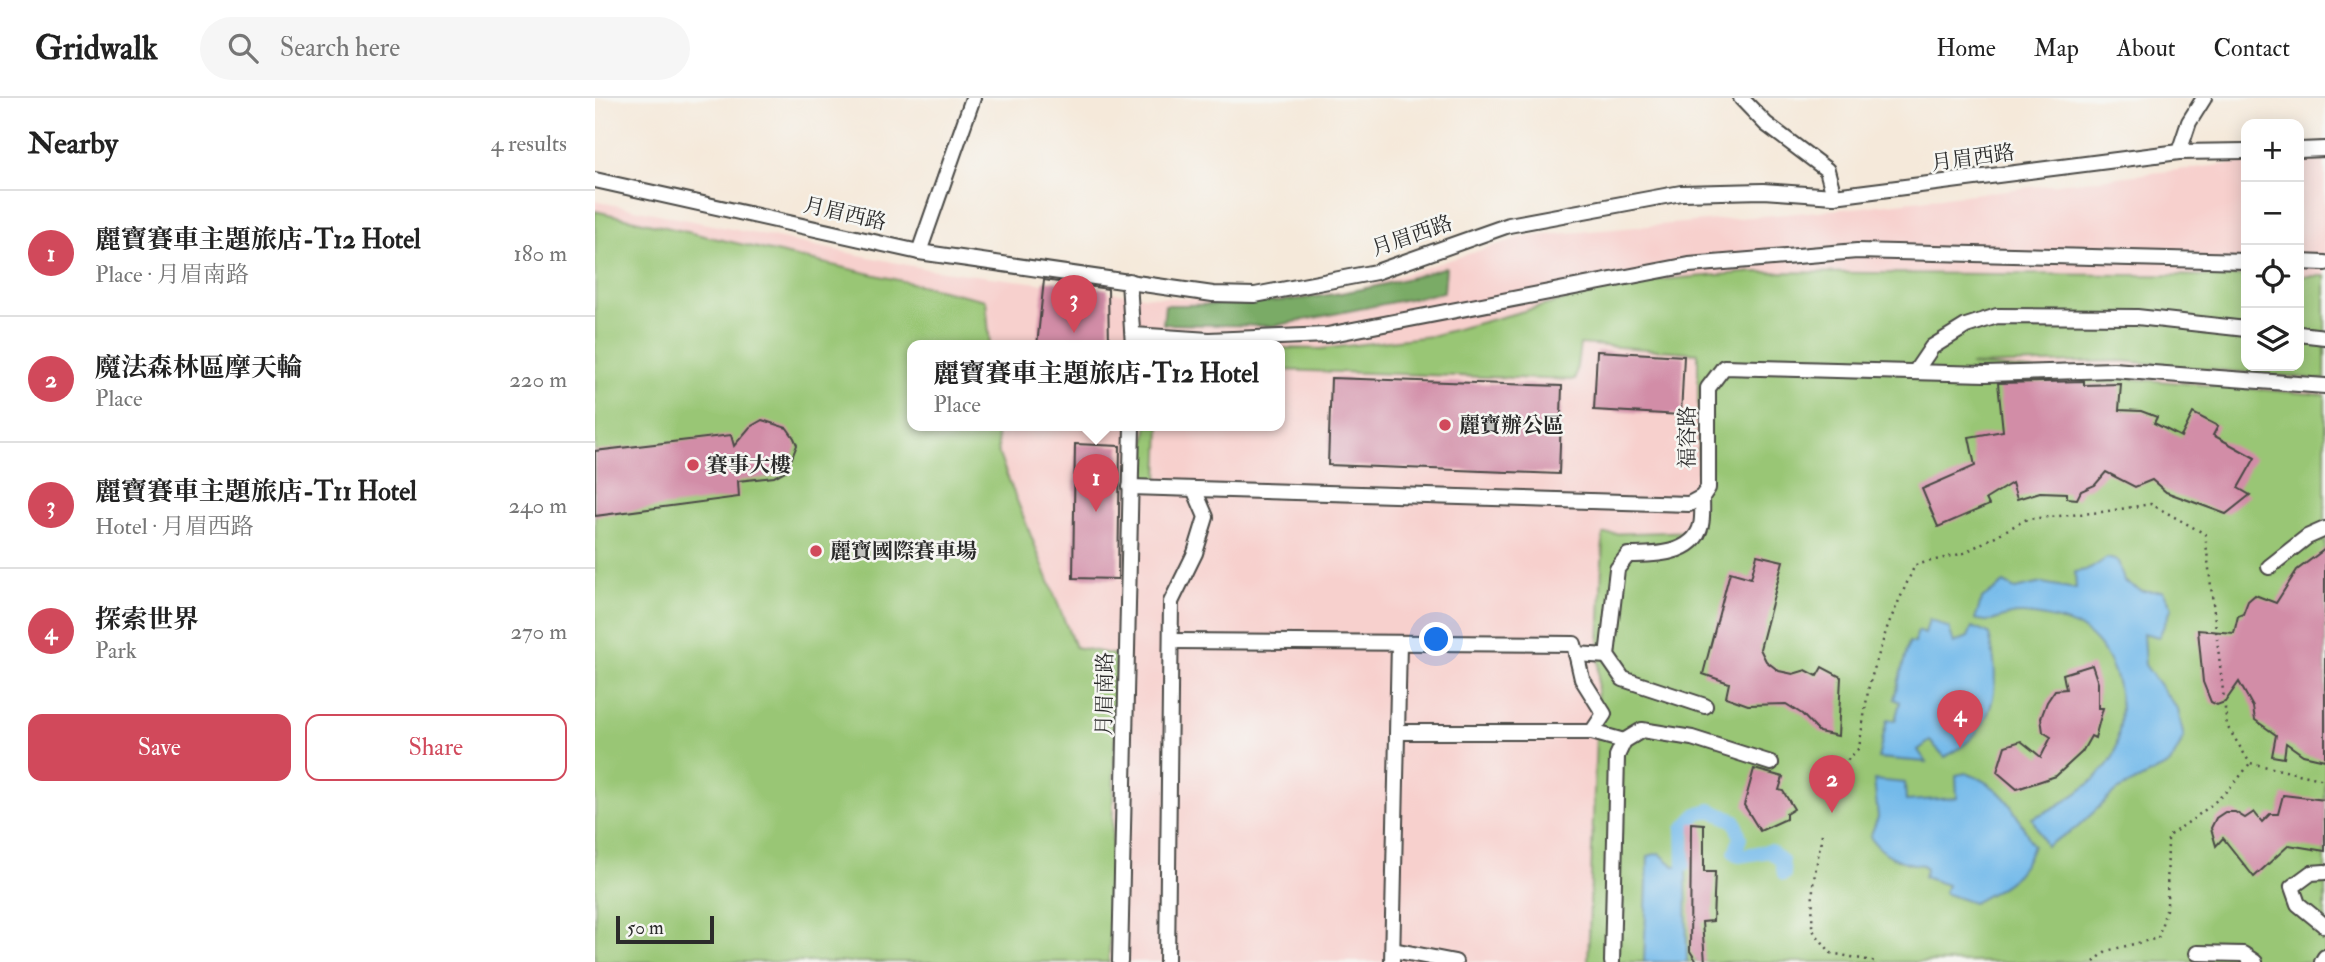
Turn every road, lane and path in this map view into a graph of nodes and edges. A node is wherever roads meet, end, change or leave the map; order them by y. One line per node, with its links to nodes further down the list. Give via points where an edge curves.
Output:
1 (973, 98): 10 (street)
2 (1741, 98): 9 (street, via 1766,124 1817,159 1827,170)
3 (2204, 98): 7 (street, via 2189,122)
4 (2325, 149): 6 (street)
5 (2241, 150): 7 (street, 月眉西路)
6 (2304, 150)
7 (2179, 152): 9 (street, 月眉西路)
8 (595, 180): 10 (street, 月眉西路)
9 (1833, 196): 14 (street, 月眉西路, via 1763,191 1681,193 1509,225 1375,272 1255,295 1213,294)
10 (919, 252): 14 (street, 月眉西路)
11 (2241, 261): 19 (street, via 1857,251 1689,265 1327,335)
12 (2304, 262): 13 (street)
13 (2325, 263)
14 (1129, 281): 18 (street)
15 (2241, 328): 20 (street, via 2137,317 1997,316 1966,326 1932,347)
16 (2304, 335): 17 (street)
17 (2325, 337)
18 (1134, 340)
19 (1209, 340)
20 (1915, 372): 21 (street, 福容路, via 2113,370); 25 (street, 福容路, via 1724,367 1709,388 1708,488)
21 (2325, 386)
22 (1132, 431): 23 (street, 月眉南路)
23 (1130, 487): 24 (street, 福容路); 46 (street, 月眉南路)
24 (1194, 489): 25 (street, 福容路, via 1689,504); 28 (street, via 1206,517 1195,553 1171,602)
25 (1702, 497): 31 (street, via 1701,527 1687,546 1657,555 1628,555 1617,569)
26 (2325, 529): 27 (street)
27 (2269, 567)
28 (1171, 642): 29 (street); 47 (street)
29 (1399, 643): 30 (street, via 1574,644); 33 (street)
30 (1576, 654): 31 (street); 34 (street, via 1582,679 1604,714)
31 (1607, 656): 32 (street, via 1623,678)
32 (1705, 706)
33 (1398, 732): 34 (street); 44 (street)
34 (1592, 732): 35 (street)
35 (1624, 741): 36 (street, via 1642,730 1692,737); 49 (street, via 1618,757)
36 (1771, 763)
37 (2250, 763): 38 (path); 39 (path, via 2227,726 2205,534 2151,504 2027,519 1963,553 1915,565 1888,625 1869,685 1859,748 1829,780); 53 (path, via 2206,810 2168,836 2167,906 2158,938 2105,951)
38 (2325, 780)
39 (1827, 795)
40 (1822, 834): 50 (path, via 1813,885 1812,929 1831,953)
41 (2325, 872): 42 (street, via 2311,873 2292,887 2298,904)
42 (2325, 926)
43 (2197, 953): 54 (street, via 2243,954)
44 (1393, 956): 48 (street)
45 (2325, 957): 55 (street)
46 (1120, 962)
47 (1167, 962)
48 (1455, 962)
49 (1612, 962)
50 (1877, 962)
51 (1919, 962): 52 (path)
52 (1937, 962)
53 (2094, 962)
54 (2255, 962)
55 (2322, 962)

